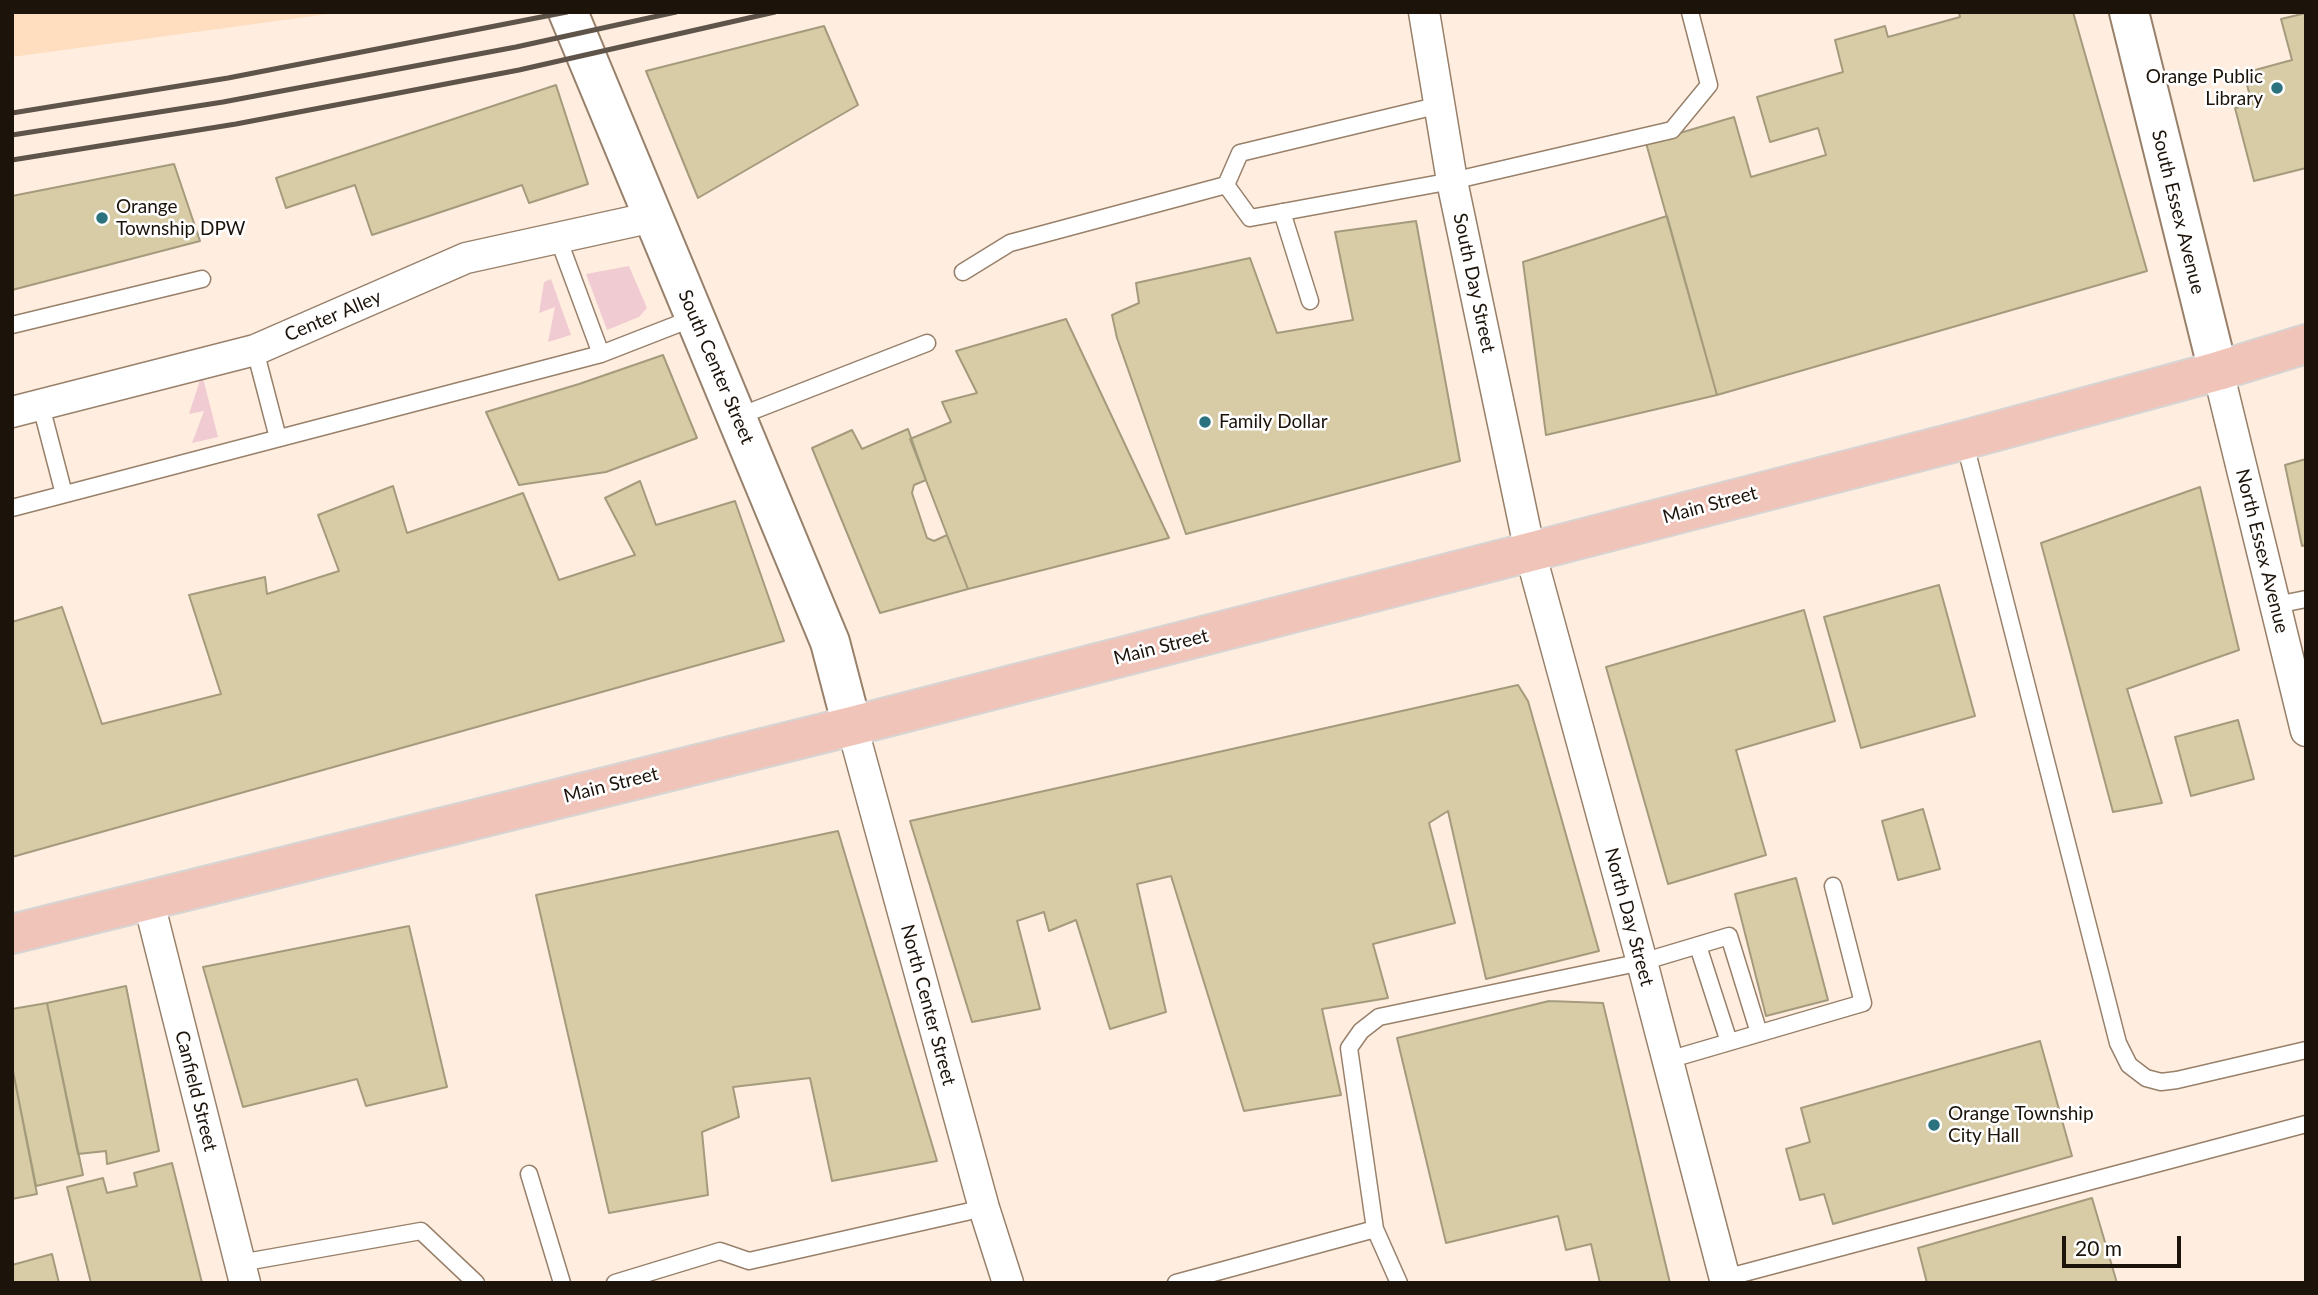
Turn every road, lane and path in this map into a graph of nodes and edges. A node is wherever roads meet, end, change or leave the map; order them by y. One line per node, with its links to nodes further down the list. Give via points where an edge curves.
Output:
1 (568, 12): 9 (main road, South Center Street)
2 (1424, 12): 5 (street, South Day Street)
3 (1690, 12): 6 (lane, via 1709,85 1672,130)
4 (2129, 12): 20 (main road, South Essex Avenue)
5 (1440, 105): 6 (street, South Day Street); 7 (lane, via 1240,153)
6 (1452, 181): 8 (lane); 27 (street, South Day Street)
7 (1226, 185): 8 (lane, via 1250,218); 11 (lane, via 1010,243)
8 (1282, 212): 13 (lane)
9 (653, 217): 10 (street, Center Alley); 14 (main road, South Center Street)
10 (558, 238): 18 (street, Center Alley, via 466,258); 19 (lane)
11 (963, 272)
12 (202, 278): 15 (lane)
13 (1310, 301)
14 (695, 317): 19 (lane); 22 (main road, South Center Street)
15 (12, 325)
16 (927, 343): 22 (lane)
17 (2306, 344): 20 (main road, Main Street)
18 (255, 350): 21 (street, Center Alley); 23 (lane)
19 (601, 354): 23 (lane)
20 (2218, 371): 24 (main road, Main Street); 29 (street, North Essex Avenue)
21 (27, 409): 25 (lane)
22 (737, 417): 30 (main road, South Center Street, via 830,642)
23 (278, 438): 25 (lane)
24 (1964, 440): 27 (main road, Main Street); 39 (lane, via 2118,1043 2129,1065 2146,1078 2161,1082)
25 (64, 494): 26 (lane)
26 (12, 508)
27 (1530, 552): 30 (main road, Main Street); 36 (street, North Day Street)
28 (2306, 599): 29 (lane)
29 (2276, 605): 31 (street, North Essex Avenue)
30 (852, 726): 33 (main road, Main Street); 43 (street, North Center Street)
31 (2306, 731)
32 (1833, 887): 37 (lane, via 1863,1003)
33 (148, 899): 34 (main road, Main Street); 45 (street, Canfield Street)
34 (12, 934)
35 (1698, 946): 36 (lane); 37 (lane, via 1729,936); 38 (lane)
36 (1642, 962): 40 (street, North Day Street); 44 (lane, via 1379,1017 1361,1031 1349,1048)
37 (1759, 1033): 38 (lane)
38 (1728, 1042): 40 (lane)
39 (2306, 1050)
40 (1668, 1060): 46 (street, North Day Street)
41 (2306, 1124): 46 (lane)
42 (529, 1174): 48 (lane)
43 (984, 1208): 49 (lane, via 749,1261 720,1251); 50 (street, North Center Street)
44 (1375, 1229): 51 (lane); 52 (lane)
45 (243, 1273): 47 (lane, via 421,1231)
46 (1725, 1280)
47 (476, 1283)
48 (562, 1283)
49 (615, 1283)
50 (1008, 1283)
51 (1177, 1283)
52 (1399, 1283)

